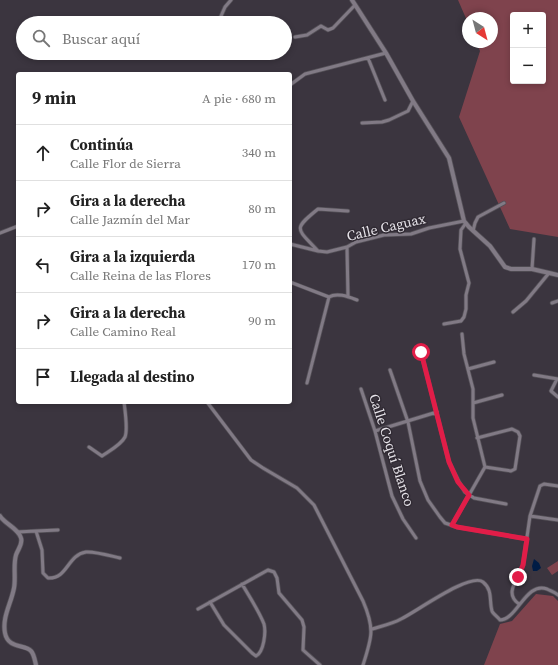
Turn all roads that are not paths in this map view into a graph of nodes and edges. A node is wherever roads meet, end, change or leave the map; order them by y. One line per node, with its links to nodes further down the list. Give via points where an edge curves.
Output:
1 (231, 0): 3 (street)
2 (352, 2): 4 (street, via 333,28 328,30 321,26 307,35); 5 (street)
3 (221, 16)
4 (295, 37)
5 (386, 53): 6 (street); 9 (street)
6 (368, 58): 7 (street, via 304,74); 8 (street)
7 (292, 84)
8 (385, 100)
9 (413, 101): 10 (street, via 408,111 390,120); 13 (street, via 449,158)
10 (362, 123)
11 (504, 203): 15 (street, via 478,217)
12 (348, 211): 20 (street, via 318,209 301,222 301,233)
13 (465, 222): 15 (street); 19 (street, Calle Caguax, via 411,234 384,235); 31 (street, via 461,230 460,249 469,283 466,309 461,321)
14 (16, 227): 16 (street)
15 (473, 232): 21 (street, via 490,246 504,267)
16 (0, 233)
17 (534, 239): 21 (street)
18 (292, 244): 20 (street, Calle Caguax)
19 (347, 247): 20 (street, Calle Caguax, via 327,252); 25 (street)
20 (318, 251)
21 (532, 269): 22 (street)
22 (549, 273): 23 (street); 30 (street, via 526,301)
23 (558, 275)
24 (292, 283): 26 (street)
25 (348, 296): 26 (street); 27 (street)
26 (329, 297): 39 (street)
27 (357, 300)
28 (558, 301): 29 (street)
29 (552, 303)
30 (513, 312)
31 (444, 324)
32 (462, 334): 35 (street)
33 (421, 352): 46 (street)
34 (494, 362): 35 (street)
35 (468, 369): 43 (street, via 473,389)
36 (390, 370): 47 (street)
37 (534, 375): 38 (street)
38 (558, 379): 42 (street, via 551,391)
39 (307, 383)
40 (361, 389): 48 (street, Calle Coquí Blanco)
41 (502, 395): 43 (street)
42 (558, 397)
43 (473, 403): 49 (street)
44 (124, 404): 50 (street, via 126,436 122,442 102,456)
45 (209, 404): 70 (street, via 251,460 296,488 314,505 363,601 370,616)
46 (437, 412): 47 (street); 53 (street, via 449,462 458,482)
47 (408, 422): 48 (street); 58 (street, via 425,496 440,517)
48 (375, 431): 62 (street, Calle Coquí Blanco, via 392,496)
49 (477, 438): 51 (street); 51 (street, via 512,429 520,436 515,469 511,471)
50 (88, 446)
51 (485, 467): 53 (street)
52 (558, 486): 56 (street, via 540,486)
53 (469, 495): 54 (street); 58 (street)
54 (506, 504)
55 (0, 516): 61 (street)
56 (530, 516): 57 (street); 63 (street)
57 (558, 520)
58 (452, 525): 63 (street)
59 (58, 530): 60 (street)
60 (36, 531): 61 (street); 64 (street, via 42,550 43,573 48,578 59,576 74,558 87,552)
61 (17, 532): 71 (street, via 22,543 16,555 14,588 4,620 5,635 12,644 29,649)
62 (416, 538)
63 (527, 539): 68 (street, via 521,572 512,590 514,601)
64 (120, 558)
65 (242, 584): 67 (street); 67 (street, via 264,625 263,648 256,656 224,625); 72 (street, via 268,570 274,572 279,593 302,620 303,650)
66 (558, 595): 68 (street, via 544,588 532,591)
67 (210, 602): 69 (street)
68 (519, 604): 70 (street, via 510,617 500,620 492,612 491,596 487,586 476,580 456,587 400,620)
69 (198, 609)
70 (372, 629): 73 (street)
71 (36, 665)
72 (320, 665)
73 (363, 665)

